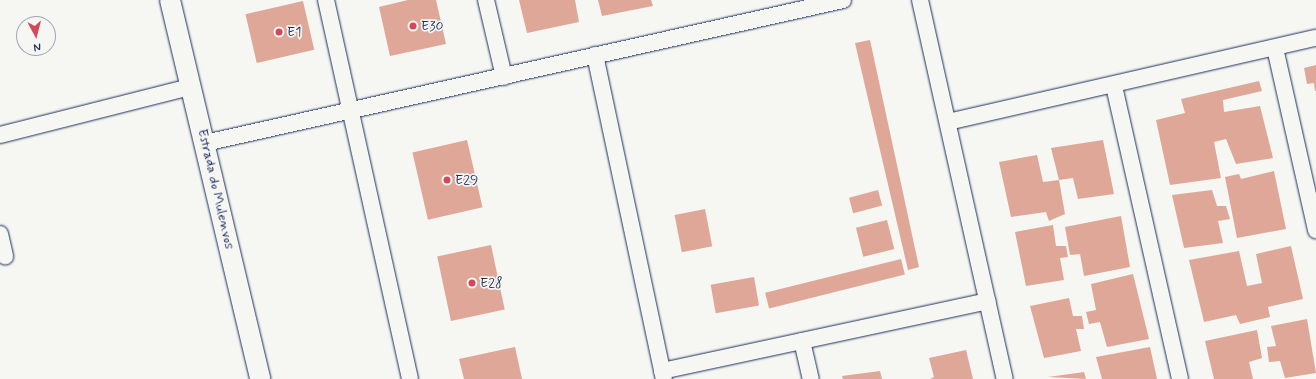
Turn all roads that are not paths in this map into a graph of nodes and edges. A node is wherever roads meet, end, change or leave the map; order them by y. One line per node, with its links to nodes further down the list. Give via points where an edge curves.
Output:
1 (170, 0): 10 (street, Estrada do Mulenvos)
2 (326, 0): 12 (street)
3 (486, 0): 9 (street)
4 (843, 0): 8 (street)
5 (920, 0): 13 (street)
6 (1316, 38): 7 (street)
7 (1275, 48): 11 (street); 16 (street)
8 (595, 55): 9 (street); 21 (street)
9 (504, 77): 12 (street)
10 (190, 86): 14 (street); 15 (street, Estrada do Mulenvos)
11 (1114, 86): 13 (street); 26 (street)
12 (349, 111): 15 (street); 23 (street)
13 (948, 122): 19 (street)
14 (0, 135)
15 (205, 143): 22 (street, Estrada do Mulenvos)
16 (1316, 230)
17 (0, 234): 18 (street)
18 (5, 256)
19 (988, 300): 20 (street); 25 (street)
20 (802, 341): 21 (street); 24 (street)
21 (663, 375)
22 (260, 379)
23 (410, 379)
24 (811, 379)
25 (1005, 379)
26 (1180, 379)

